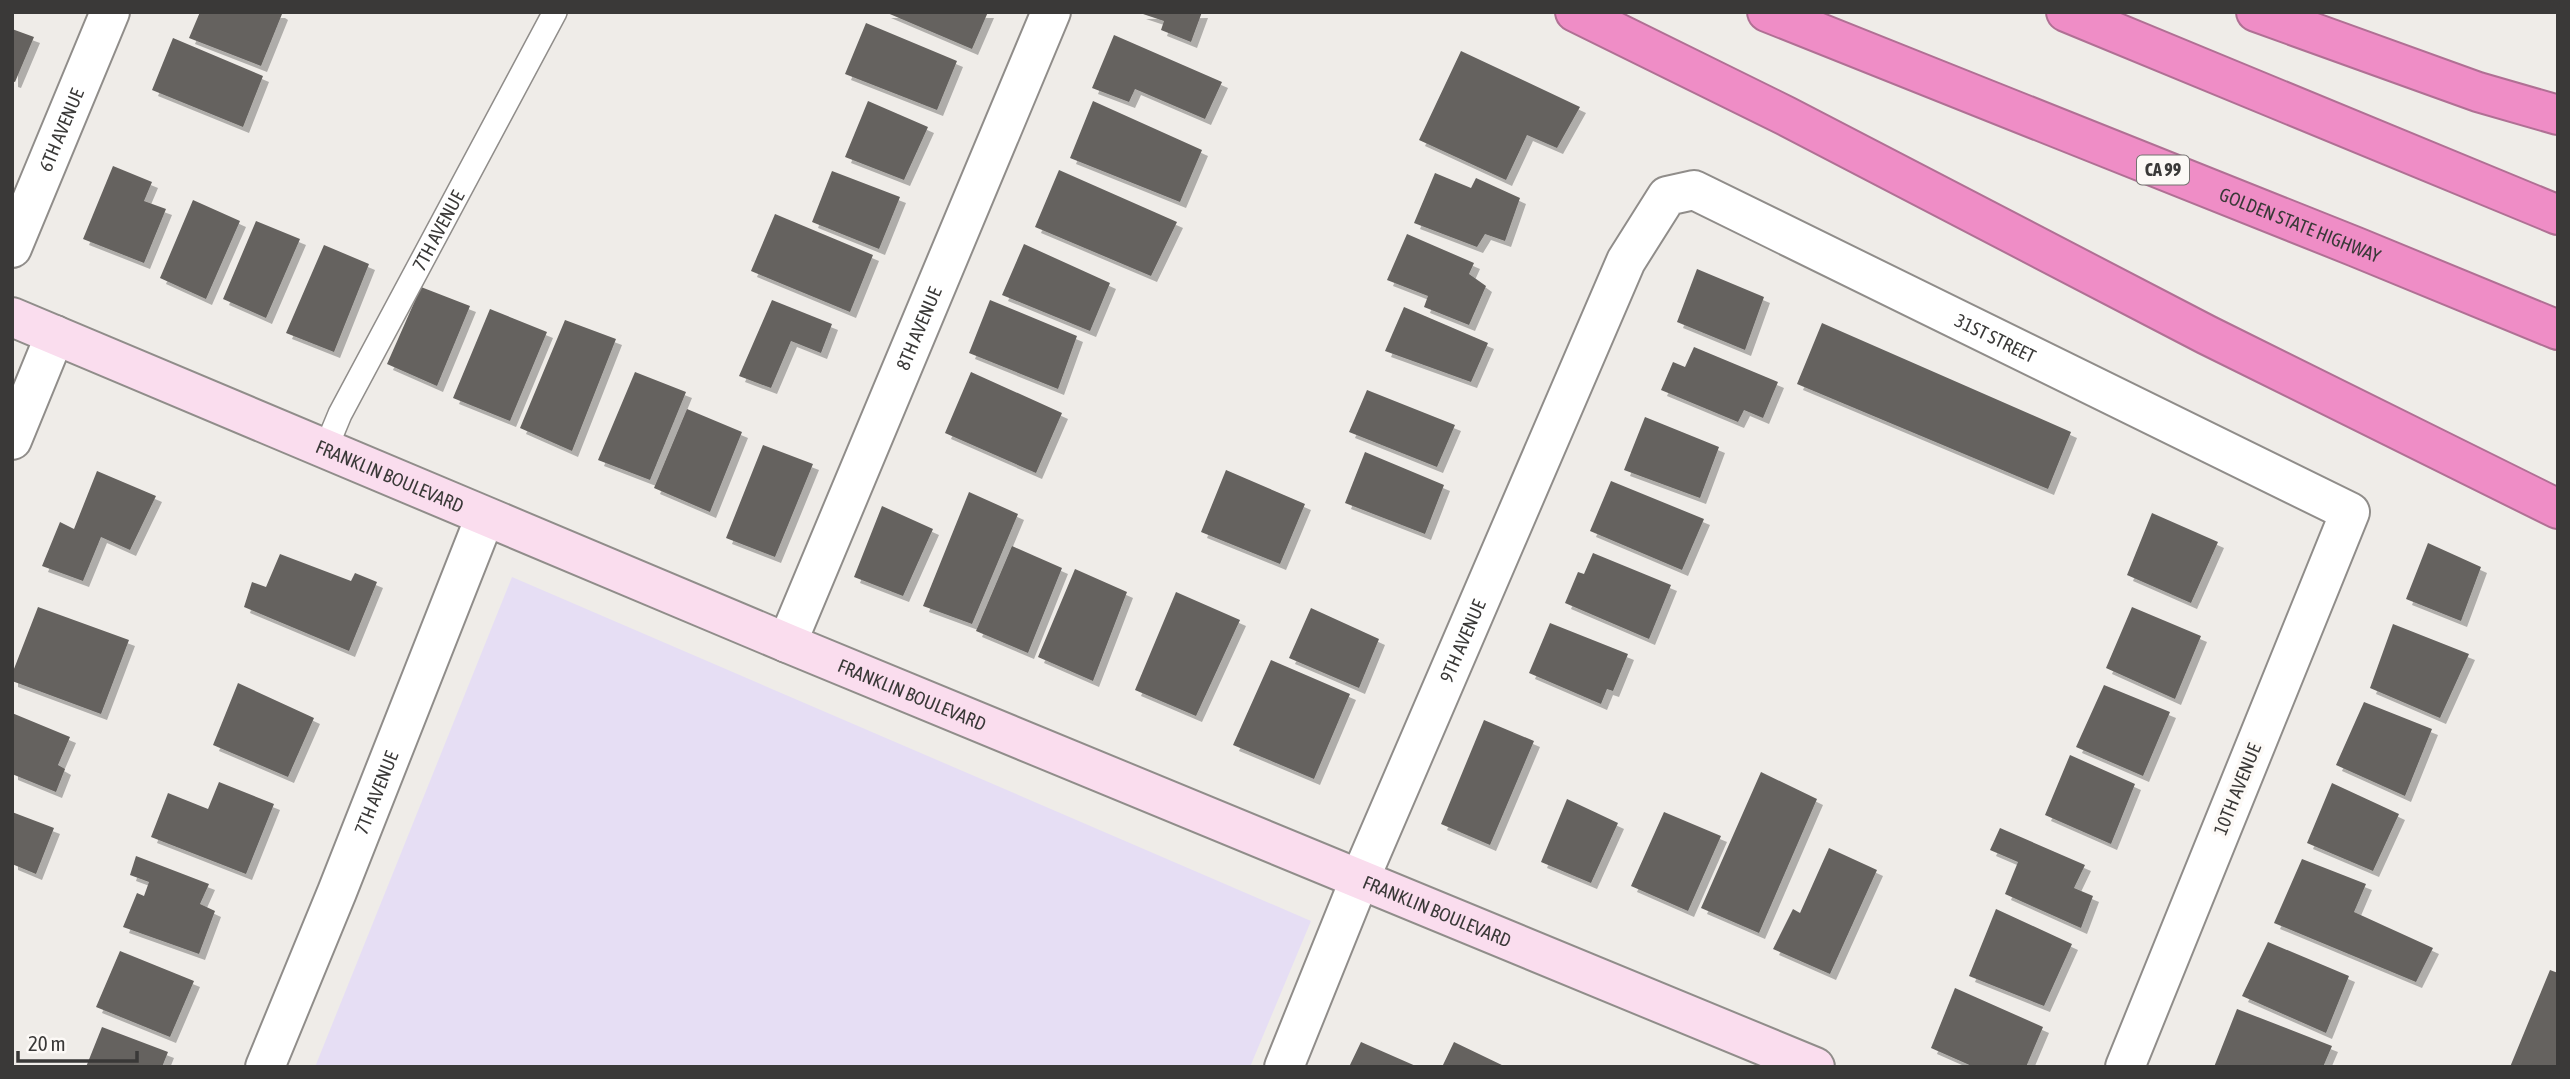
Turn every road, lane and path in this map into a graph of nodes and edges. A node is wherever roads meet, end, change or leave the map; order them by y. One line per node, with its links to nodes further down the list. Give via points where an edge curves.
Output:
1 (110, 12): 11 (street, 6TH AVENUE)
2 (555, 12): 16 (lane, 7TH AVENUE)
3 (1051, 12): 20 (street, 8TH AVENUE)
4 (1575, 12): 17 (highway)
5 (1767, 12): 13 (highway, GOLDEN STATE HIGHWAY / CA 99)
6 (2066, 12): 9 (highway)
7 (2256, 12): 8 (highway, via 2478,92)
8 (2558, 115)
9 (2558, 215)
10 (1650, 220): 18 (street, 31ST STREET, via 1667,196 1694,190); 21 (street, 9TH AVENUE, via 1626,261)
11 (12, 248)
12 (12, 317): 14 (main road, FRANKLIN BOULEVARD)
13 (2558, 330)
14 (55, 335): 15 (street); 16 (main road, FRANKLIN BOULEVARD)
15 (12, 440)
16 (325, 450): 19 (main road, FRANKLIN BOULEVARD)
17 (2558, 509)
18 (2350, 512): 25 (street, 10TH AVENUE)
19 (485, 517): 20 (main road, FRANKLIN BOULEVARD); 23 (street, 7TH AVENUE)
20 (786, 643): 21 (main road, FRANKLIN BOULEVARD)
21 (1359, 881): 22 (main road, FRANKLIN BOULEVARD); 24 (street, 9TH AVENUE)
22 (1803, 1065)
23 (265, 1067)
24 (1284, 1067)
25 (2124, 1067)

